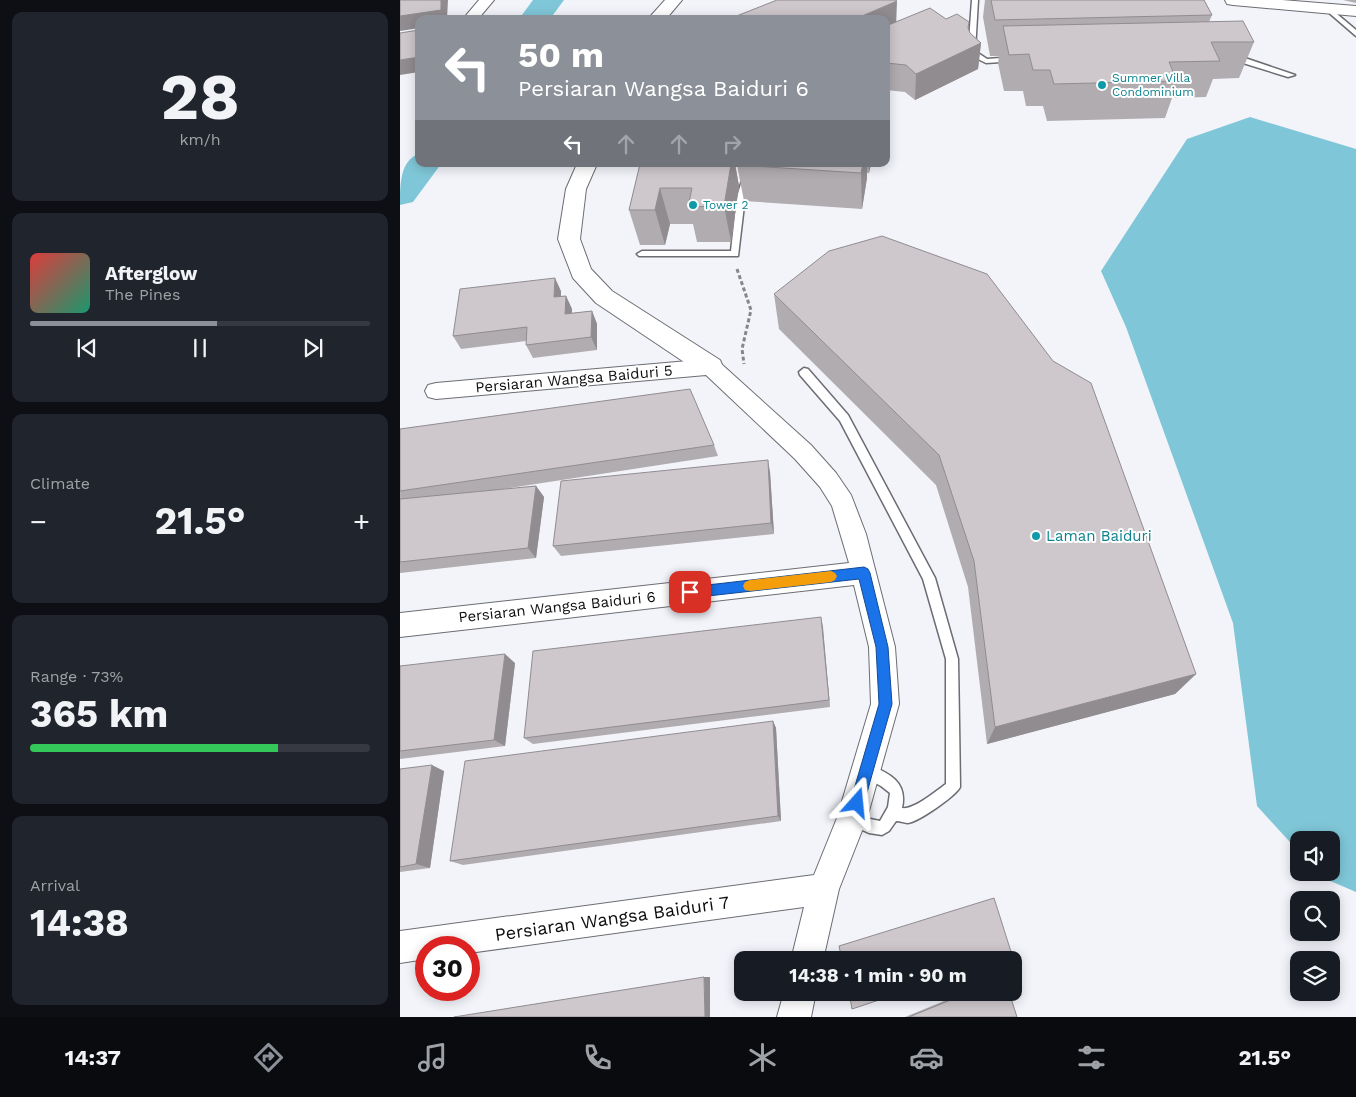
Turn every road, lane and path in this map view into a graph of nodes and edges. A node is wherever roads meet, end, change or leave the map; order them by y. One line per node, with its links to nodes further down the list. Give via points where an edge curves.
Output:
1 (487, 0): 7 (street)
2 (674, 0): 8 (street)
3 (975, 0): 11 (lane, via 971,52 986,61)
4 (1233, 0): 5 (street)
5 (1329, 10): 6 (street); 9 (lane)
6 (1356, 11)
7 (474, 15)
8 (660, 15)
9 (1356, 34)
10 (1224, 55): 12 (lane)
11 (1022, 59)
12 (1291, 74)
13 (586, 167): 17 (street, via 576,190 569,239 582,272 604,297)
14 (750, 167): 16 (lane, via 741,197)
15 (642, 254): 16 (lane)
16 (735, 254): 20 (path, via 751,310 742,350)
17 (711, 368): 19 (street, Persiaran Wangsa Baiduri 5); 20 (street)
18 (804, 372): 24 (lane, via 844,418 929,578 952,659 953,787 908,816)
19 (436, 390)
20 (750, 402): 21 (street, via 803,452 843,502)
21 (864, 573): 22 (street, Persiaran Wangsa Baiduri 6); 23 (street, via 882,647 885,704)
22 (400, 625)
23 (867, 772): 24 (lane, via 896,789 898,799); 25 (street)
24 (893, 812): 25 (lane, via 882,828)
25 (852, 818): 26 (street)
26 (824, 889): 27 (street, Persiaran Wangsa Baiduri 7); 28 (street)
27 (400, 947)
28 (809, 951)
29 (798, 1001): 30 (street)
30 (794, 1017)

